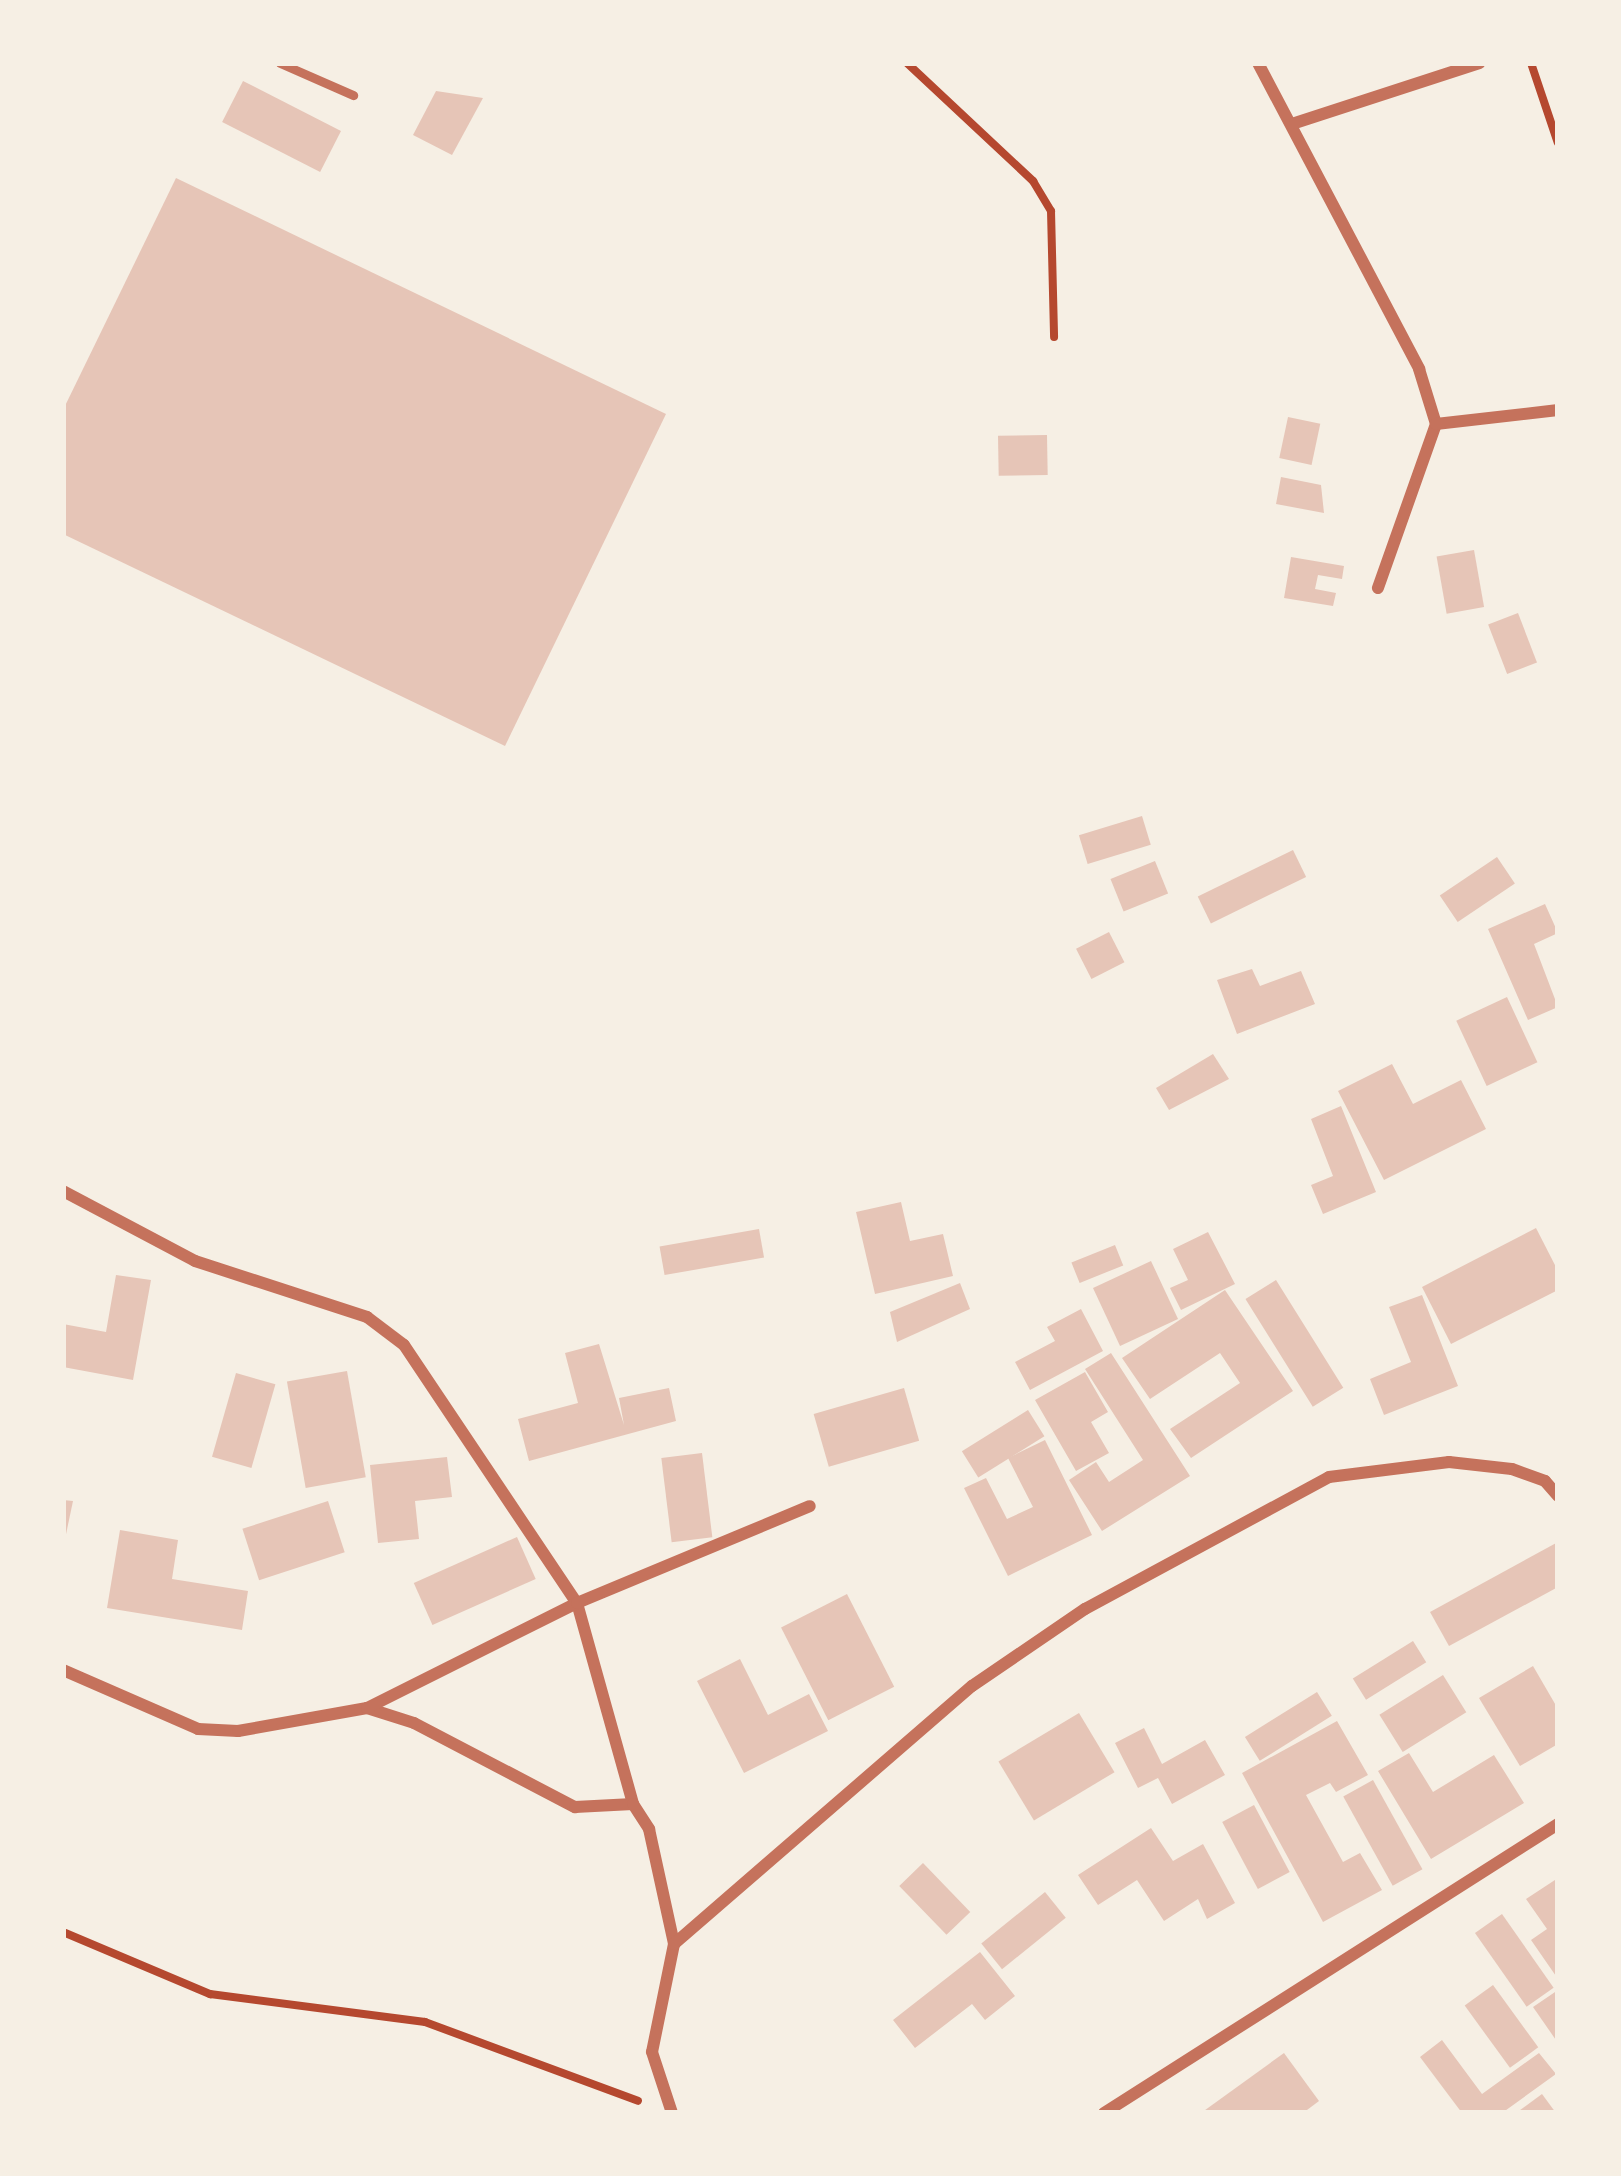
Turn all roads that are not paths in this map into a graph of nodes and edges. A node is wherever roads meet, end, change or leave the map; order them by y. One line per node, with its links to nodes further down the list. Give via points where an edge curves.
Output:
1 (280, 63): 4 (lane)
2 (1258, 63): 5 (street)
3 (1480, 63): 5 (street)
4 (353, 95)
5 (1295, 123): 7 (street, via 1419,369)
6 (1558, 410): 7 (street)
7 (1436, 424): 8 (street)
8 (1378, 588)
9 (63, 1191): 12 (street, via 195,1261 367,1317 404,1346)
10 (1558, 1496): 17 (street, via 1545,1481 1512,1469 1449,1462 1328,1477 1085,1609 972,1686 808,1819)
11 (810, 1506): 12 (street)
12 (577, 1603): 14 (street); 15 (street)
13 (63, 1670): 14 (street, via 199,1729 257,1729)
14 (367, 1708): 15 (street, via 575,1807)
15 (633, 1804): 17 (street, via 649,1829)
16 (1558, 1824): 18 (street)
17 (674, 1944): 19 (street, via 652,2052)
18 (1124, 2108): 20 (street)
19 (672, 2113)
20 (1103, 2113)

